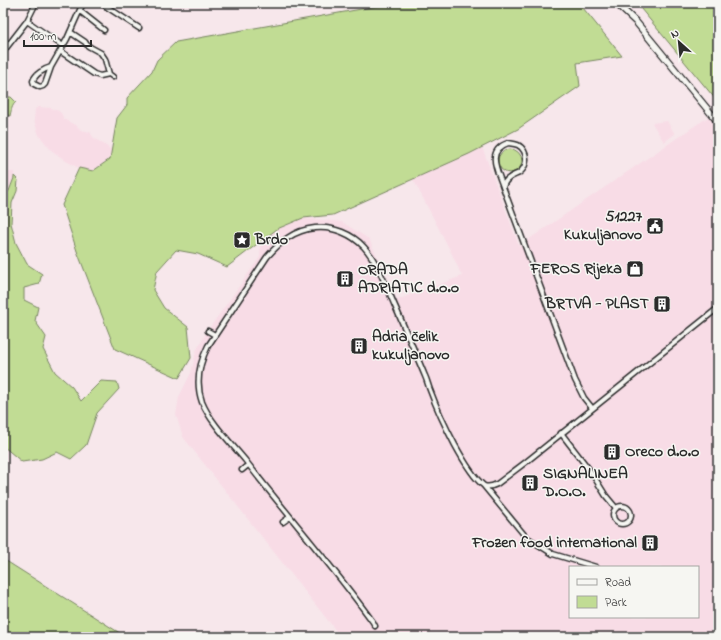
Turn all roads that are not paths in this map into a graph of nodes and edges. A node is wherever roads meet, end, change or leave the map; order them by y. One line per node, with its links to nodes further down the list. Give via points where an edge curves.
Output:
1 (36, 3): 6 (street)
2 (83, 3): 5 (street)
3 (101, 3): 7 (street)
4 (616, 3): 14 (main road, via 636,22)
5 (80, 11): 8 (street); 9 (street)
6 (27, 21): 10 (street); 12 (street)
7 (139, 28)
8 (104, 30)
9 (70, 32): 10 (street); 11 (street, via 101,53 111,75 94,74)
10 (63, 46): 11 (street)
11 (60, 51): 13 (street)
12 (3, 52)
13 (51, 67): 13 (street, via 35,76 34,84 44,86)
14 (718, 122)
15 (503, 187): 15 (street, via 509,177 520,172 526,164 525,153 518,144 503,145 496,152 494,163); 21 (street, via 575,380)
16 (272, 239): 17 (street)
17 (278, 245): 20 (street, via 267,257); 25 (street, via 301,230 319,227 335,229 354,238 365,248 388,290 451,438 469,468)
18 (718, 308): 21 (street)
19 (208, 331): 20 (street)
20 (215, 335): 23 (street, via 201,361 198,377 202,401 210,416)
21 (592, 408): 22 (street)
22 (561, 433): 25 (street, via 497,484); 26 (street)
23 (248, 465): 24 (street); 27 (street)
24 (242, 470)
25 (484, 486): 29 (street, via 526,537 553,554)
26 (616, 508): 26 (street, via 613,513 615,521 623,524 628,521 631,516 629,510 621,506)
27 (290, 517): 28 (street); 30 (street, via 355,596)
28 (283, 522)
29 (593, 566)
30 (375, 626)

